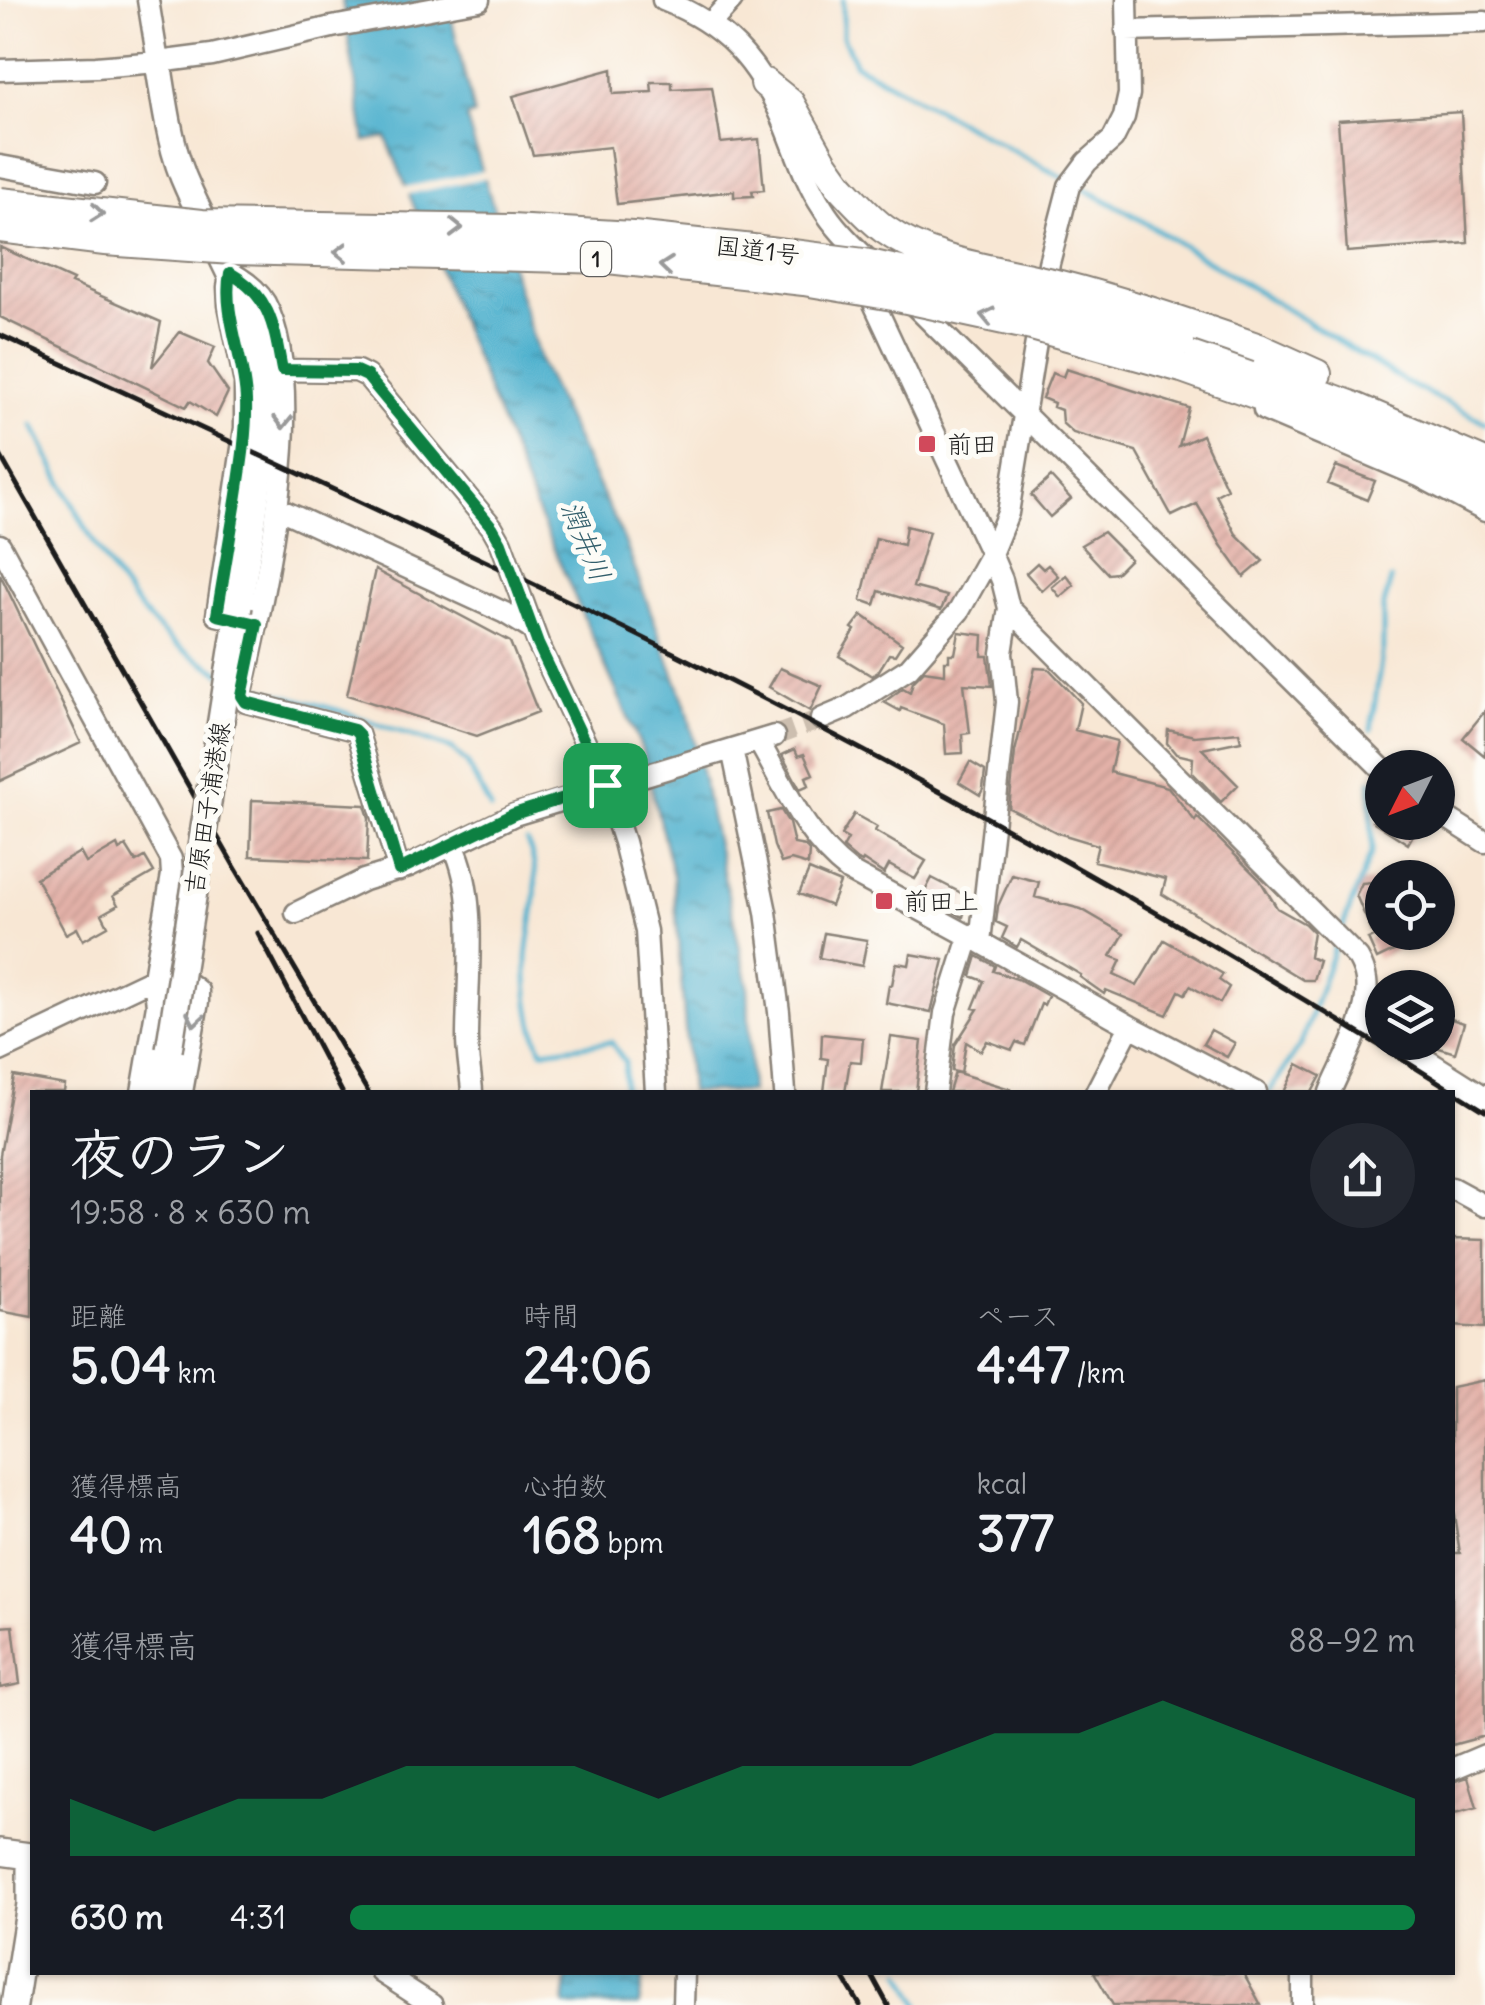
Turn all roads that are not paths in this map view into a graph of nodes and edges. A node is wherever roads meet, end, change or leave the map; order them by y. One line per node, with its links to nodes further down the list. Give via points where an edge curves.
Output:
1 (148, 0): 9 (street)
2 (664, 0): 7 (street)
3 (732, 0): 7 (street)
4 (1127, 0): 8 (street)
5 (470, 2): 9 (street)
6 (1485, 22): 8 (street)
7 (711, 23): 11 (street)
8 (1126, 32): 18 (street, via 1124,117 1113,139 1069,186)
9 (158, 62): 10 (street); 17 (main road, 吉原田子浦港線, via 186,184)
10 (0, 70)
11 (766, 83): 16 (street, via 814,194); 22 (highway, bridge, via 790,102 823,162 860,208 926,252 1061,285 1259,348 1384,405)
12 (0, 166): 13 (street)
13 (95, 183)
14 (0, 202): 19 (highway, 国道1号 / 1, one-way to 19, bridge, via 202,224 632,236 864,262 1043,302)
15 (0, 228): 19 (highway, 国道1号 / 1, one-way to 15, bridge, via 804,280 608,259 232,250)
16 (846, 239): 21 (street); 27 (street)
17 (230, 273): 20 (street, via 264,302); 29 (main road, 吉原田子浦港線, via 257,347 264,403)
18 (1039, 331): 21 (street); 25 (street, via 1194,380 1419,476)
19 (1181, 355): 22 (highway, 国道1号 / 1, via 1350,405); 23 (highway, 国道1号 / 1)
20 (282, 370): 24 (street, one-way to 24); 30 (street, via 367,376 492,527)
21 (1025, 416): 27 (street, via 1008,513); 33 (street)
22 (1481, 461)
23 (1485, 486)
24 (277, 508): 29 (street); 30 (street)
25 (1485, 512)
26 (0, 545): 41 (street, via 169,853 172,875)
27 (992, 554): 28 (street); 31 (street, via 959,611 909,668)
28 (1009, 608): 40 (street, via 1002,653 1007,702); 42 (street, via 1358,958 1367,991)
29 (248, 615): 38 (street, via 242,696 358,734); 48 (main road, 吉原田子浦港線, bridge)
30 (532, 630): 34 (street)
31 (821, 718)
32 (732, 750): 34 (street); 40 (street, via 767,739 802,819 830,857); 52 (street, via 766,912)
33 (1365, 752)
34 (605, 785): 37 (street, via 514,814); 51 (street, via 646,931)
35 (1455, 823): 36 (street)
36 (1485, 842)
37 (453, 845): 38 (street); 50 (street, via 469,894)
38 (390, 873): 39 (street)
39 (296, 913)
40 (975, 939): 44 (street); 53 (street, via 946,1013)
41 (154, 978): 45 (street); 47 (street, via 158,1005); 49 (street, one-way to 49, via 198,991)
42 (1361, 1020): 43 (street); 56 (street)
43 (1365, 1022)
44 (1130, 1026): 54 (street); 55 (street)
45 (0, 1051)
46 (1426, 1060): 57 (street)
47 (142, 1090)
48 (162, 1090)
49 (182, 1090)
50 (472, 1090)
51 (656, 1090)
52 (785, 1090)
53 (935, 1090)
54 (1097, 1090)
55 (1252, 1090)
56 (1331, 1090)
57 (1485, 1098)
58 (1455, 1190): 59 (street)
59 (1485, 1206)
60 (1485, 1754): 61 (street)
61 (1455, 1769)
62 (0, 1852): 63 (main road)
63 (30, 1852)
64 (30, 1858): 69 (main road)
65 (30, 1904): 70 (main road)
66 (386, 1975): 71 (street)
67 (684, 1975): 72 (street)
68 (1303, 1975): 73 (street)
69 (0, 1984)
70 (14, 2005)
71 (432, 2005)
72 (683, 2005)
73 (1303, 2005)

